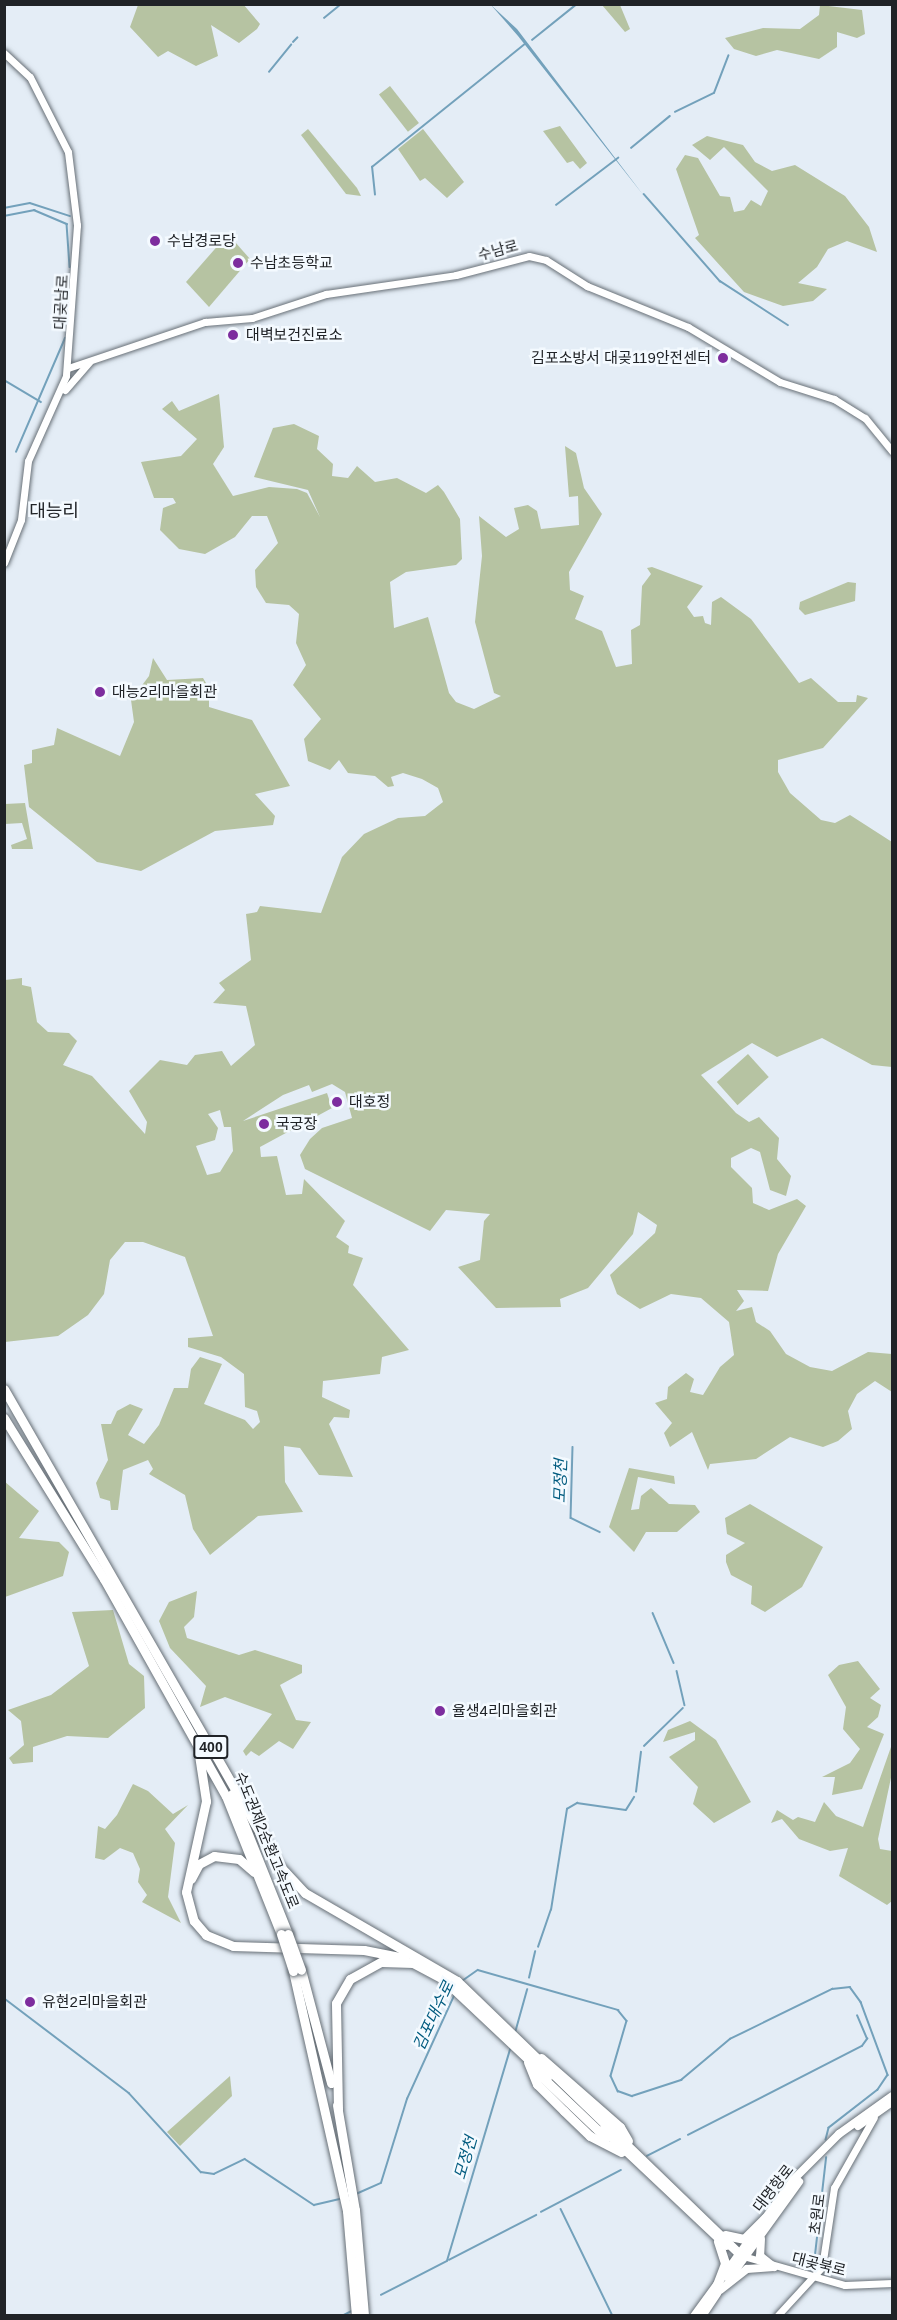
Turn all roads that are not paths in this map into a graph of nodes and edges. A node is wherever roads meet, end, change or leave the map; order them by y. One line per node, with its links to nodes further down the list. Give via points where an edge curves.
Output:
1 (4, 53): 2 (street, 대곶남로, via 30,77 72,161 77,225)
2 (70, 350): 3 (street); 4 (street, 대곶남로)
3 (87, 361): 4 (street, 수남로); 5 (street); 6 (street, 수남로, via 205,322 252,318 326,294 456,275 529,256 546,260 586,286 695,330 780,382 834,399 865,418)
4 (68, 368): 5 (street, 대곶남로)
5 (58, 400): 7 (street, 대곶남로, via 27,461 21,520)
6 (892, 451)
7 (4, 563)
8 (4, 1389): 10 (highway, 수도권제2순환고속도로 / 400)
9 (4, 1418): 10 (highway, 수도권제2순환고속도로 / 400)
10 (96, 1558): 11 (highway, 수도권제2순환고속도로 / 400)
11 (107, 1576): 12 (highway, 수도권제2순환고속도로 / 400); 13 (highway, 수도권제2순환고속도로 / 400)
12 (189, 1728): 14 (highway, 수도권제2순환고속도로 / 400, via 226,1796); 16 (highway, via 206,1779 202,1833 186,1881 187,1902 199,1928 233,1946 378,1952)
13 (212, 1749): 15 (highway, 수도권제2순환고속도로 / 400); 16 (highway, via 289,1877 336,1915)
14 (267, 1898): 15 (highway, 수도권제2순환고속도로 / 400); 16 (highway, via 258,1876 232,1857 206,1859 190,1880 200,1920 231,1941 374,1947)
15 (284, 1934): 17 (highway, 수도권제2순환고속도로 / 400, bridge)
16 (416, 1961): 18 (highway, via 455,1984); 22 (highway, via 375,1964 355,1975 339,1994 332,2028)
17 (297, 1970): 22 (highway, 수도권제2순환고속도로 / 400); 25 (highway, 수도권제2순환고속도로 / 400)
18 (506, 2032): 19 (highway); 19 (highway, via 525,2046)
19 (529, 2057): 24 (highway); 24 (highway, via 555,2066 620,2127)
20 (892, 2096): 26 (main road, 대명항로, via 810,2162)
21 (892, 2102): 23 (main road, 대명항로)
22 (338, 2109): 25 (highway, 수도권제2순환고속도로 / 400)
23 (861, 2129): 28 (main road, 대명항로, via 805,2175); 31 (street, 초원로, via 834,2188 826,2252)
24 (631, 2153): 27 (highway)
25 (347, 2189): 34 (highway, 수도권제2순환고속도로 / 400)
26 (765, 2218): 27 (highway, via 744,2238); 29 (main road, 대명항로)
27 (717, 2235): 29 (highway); 33 (highway, via 725,2263)
28 (762, 2235): 29 (main road, 대명항로); 30 (main road, via 760,2256)
29 (743, 2256): 30 (street, 대곶북로); 33 (main road, 대명항로)
30 (774, 2267): 31 (street, 대곶북로); 33 (main road, via 747,2269)
31 (815, 2277): 32 (street, 대곶북로, via 857,2286); 39 (street, 초원로)
32 (892, 2283)
33 (718, 2288): 37 (main road, 대명항로); 38 (main road, 대명항로)
34 (360, 2293): 35 (highway, 수도권제2순환고속도로 / 400); 36 (highway, 수도권제2순환고속도로 / 400)
35 (356, 2316)
36 (364, 2316)
37 (694, 2316)
38 (702, 2316)
39 (777, 2316)

